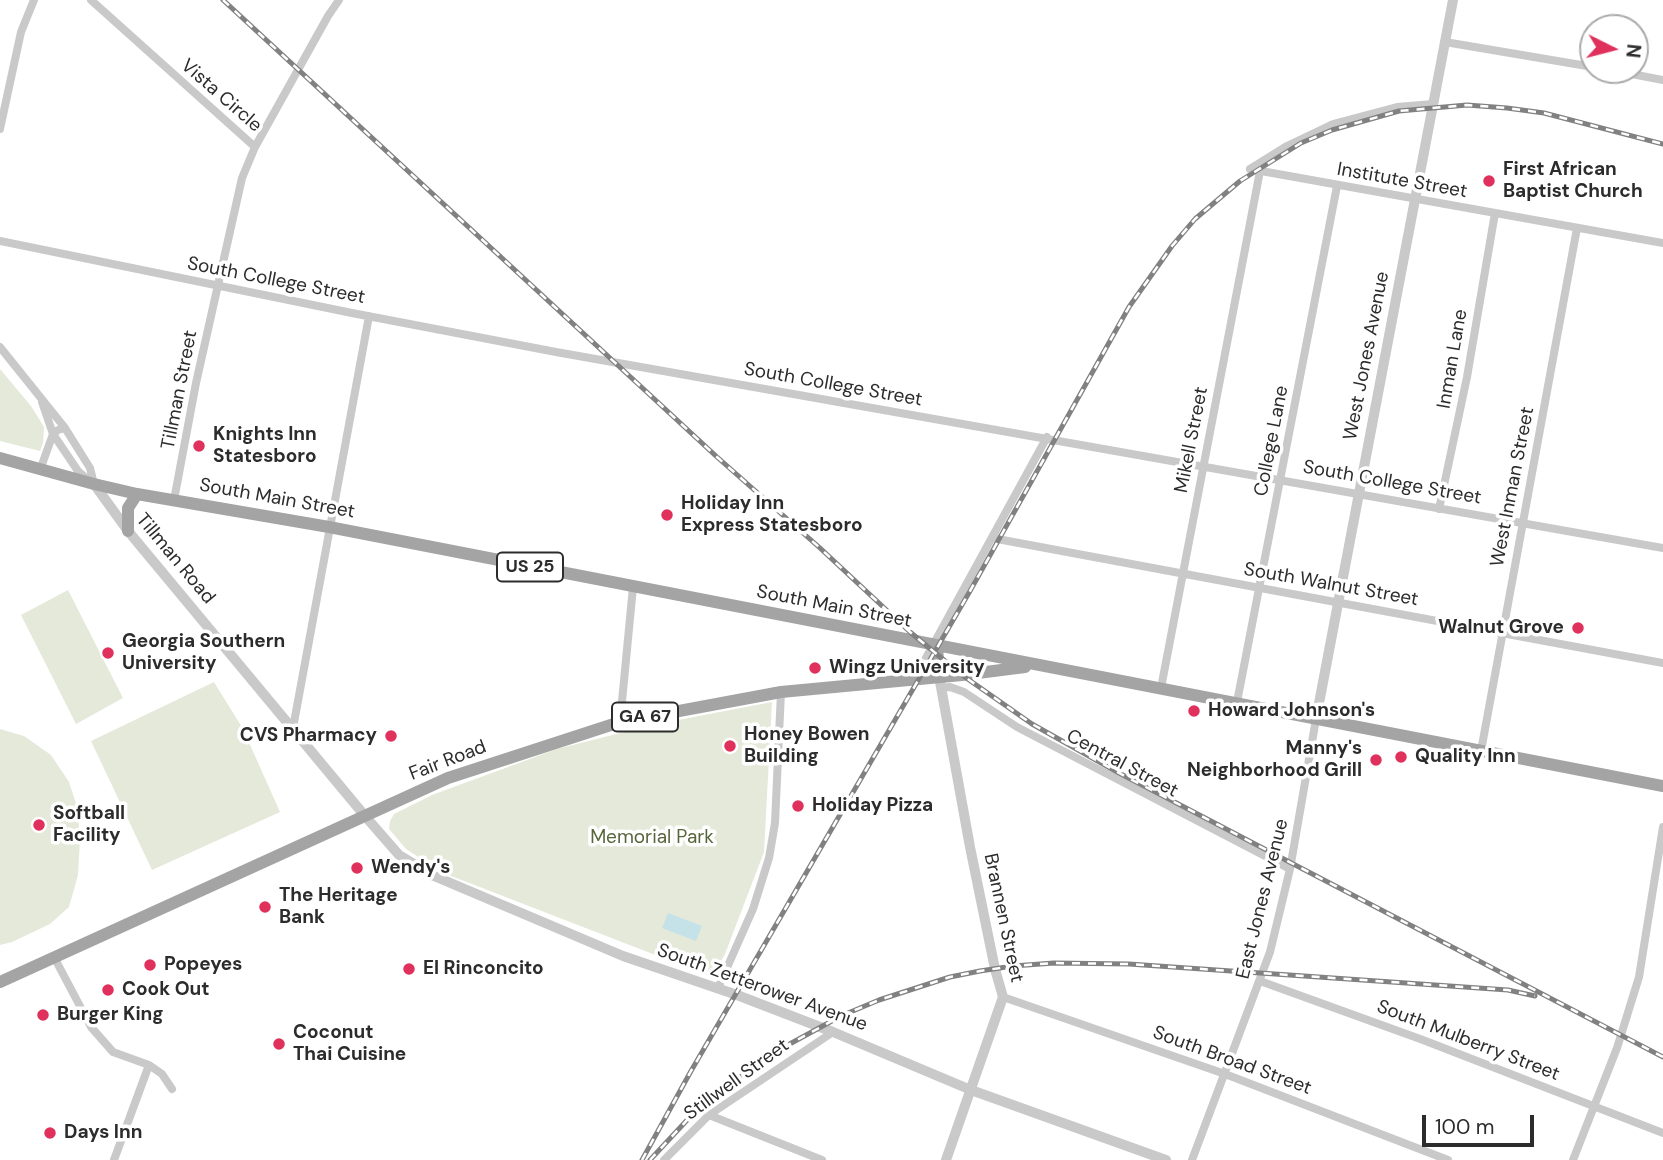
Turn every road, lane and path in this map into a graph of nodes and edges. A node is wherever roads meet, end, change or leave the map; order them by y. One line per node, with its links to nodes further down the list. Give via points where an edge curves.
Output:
1 (34, 0): 8 (street, via 21,32)
2 (91, 0): 9 (street, Vista Circle)
3 (339, 0): 9 (street)
4 (1453, 0): 5 (street, West Jones Avenue)
5 (1446, 42): 6 (street); 7 (street, West Jones Avenue)
6 (1579, 65)
7 (1433, 104): 10 (street, via 1398,107 1333,124 1287,146); 12 (street, West Jones Avenue)
8 (0, 129)
9 (255, 146): 17 (street, Vista Circle, via 242,178)
10 (1255, 170): 11 (street, Institute Street); 25 (street, Mikell Street, via 1254,196)
11 (1337, 186): 12 (street, Institute Street); 27 (street, College Lane)
12 (1416, 199): 13 (street, Institute Street); 30 (street, West Jones Avenue)
13 (1495, 213): 14 (street, Institute Street); 32 (street, Inman Lane)
14 (1577, 228): 16 (street, Institute Street); 33 (street, West Inman Street)
15 (0, 241): 17 (street, South College Street)
16 (1663, 243)
17 (217, 286): 18 (street, South College Street); 31 (street, Tillman Street)
18 (369, 316): 23 (street, South College Street); 34 (street)
19 (0, 347): 20 (street, Tillman Road)
20 (38, 393): 21 (street, Tillman Road); 22 (street, Tillman Road)
21 (65, 428): 22 (street); 28 (street, Tillman Road, via 90,468)
22 (53, 435): 26 (street); 28 (street, Tillman Road, via 78,471)
23 (1047, 437): 25 (street, South College Street); 36 (street)
24 (0, 458): 26 (main road, South Main Street / US 25)
25 (1203, 465): 27 (street, South College Street); 38 (street, Mikell Street)
26 (40, 470): 28 (main road, South Main Street / US 25)
27 (1281, 479): 30 (street, South College Street); 40 (street, College Lane)
28 (94, 484): 29 (main road, South Main Street / US 25); 35 (street, Tillman Road)
29 (137, 494): 31 (main road, South Main Street / US 25); 35 (main road, via 128,508)
30 (1358, 494): 32 (street, South College Street); 41 (street, West Jones Avenue)
31 (174, 500): 34 (main road, South Main Street / US 25)
32 (1439, 509): 33 (street, South College Street)
33 (1523, 523): 37 (street, South College Street); 42 (street, West Inman Street)
34 (329, 527): 39 (main road, South Main Street / US 25); 53 (street)
35 (128, 531): 53 (street, Tillman Road)
36 (992, 538): 38 (street, South Walnut Street); 43 (street)
37 (1663, 548)
38 (1183, 574): 40 (street, South Walnut Street); 48 (street, Mikell Street)
39 (633, 587): 43 (main road, South Main Street / US 25); 52 (street)
40 (1259, 588): 41 (street, South Walnut Street); 50 (street, College Lane)
41 (1338, 603): 42 (street, South Walnut Street); 51 (street, West Jones Avenue)
42 (1502, 633): 44 (street, South Walnut Street); 54 (street, West Inman Street)
43 (935, 646): 45 (main road, South Main Street / US 25); 46 (street); 47 (main road)
44 (1663, 663)
45 (1036, 665): 47 (main road, GA 67); 48 (main road, South Main Street / US 25)
46 (915, 678): 47 (main road, Fair Road / GA 67); 49 (main road, Fair Road / GA 67)
47 (940, 682): 58 (street, Central Street); 63 (street, Brannen Street)
48 (1161, 688): 50 (main road, South Main Street / US 25)
49 (781, 692): 52 (main road, Fair Road / GA 67); 62 (street, via 769,858 753,909)
50 (1237, 702): 51 (main road, South Main Street / US 25)
51 (1316, 719): 54 (main road, South Main Street / US 25); 58 (street, East Jones Avenue)
52 (620, 722): 56 (main road, Fair Road / GA 67, via 448,778)
53 (293, 728): 56 (street, Tillman Road)
54 (1481, 751): 55 (main road, South Main Street / US 25)
55 (1663, 786)
56 (365, 816): 59 (main road, Fair Road / GA 67); 62 (street, South Zetterower Avenue, via 400,855 462,890 623,956)
57 (1663, 827): 69 (street, via 1639,977)
58 (1290, 869): 60 (street, East Jones Avenue)
59 (54, 957): 61 (main road, Fair Road / GA 67); 65 (street, via 91,1027 113,1052)
60 (1260, 981): 66 (street, East Jones Avenue); 69 (street, South Mulberry Street)
61 (0, 982)
62 (718, 988): 64 (street, South Zetterower Avenue)
63 (1003, 997): 66 (street, South Broad Street); 68 (street, Brannen Street)
64 (833, 1032): 68 (street, South Zetterower Avenue); 70 (street, Stillwell Street)
65 (149, 1065): 67 (street); 72 (street)
66 (1225, 1074): 77 (street, East Jones Avenue); 78 (street, South Broad Street)
67 (172, 1089)
68 (971, 1090): 75 (street, Brannen Street); 76 (street, South Zetterower Avenue)
69 (1594, 1106): 71 (street, South Mulberry Street); 79 (street)
70 (709, 1115): 73 (street, Stillwell Street); 74 (street)
71 (1663, 1133)
72 (114, 1160)
73 (664, 1160)
74 (822, 1160)
75 (946, 1160)
76 (1166, 1160)
77 (1192, 1160)
78 (1448, 1160)
79 (1573, 1160)

